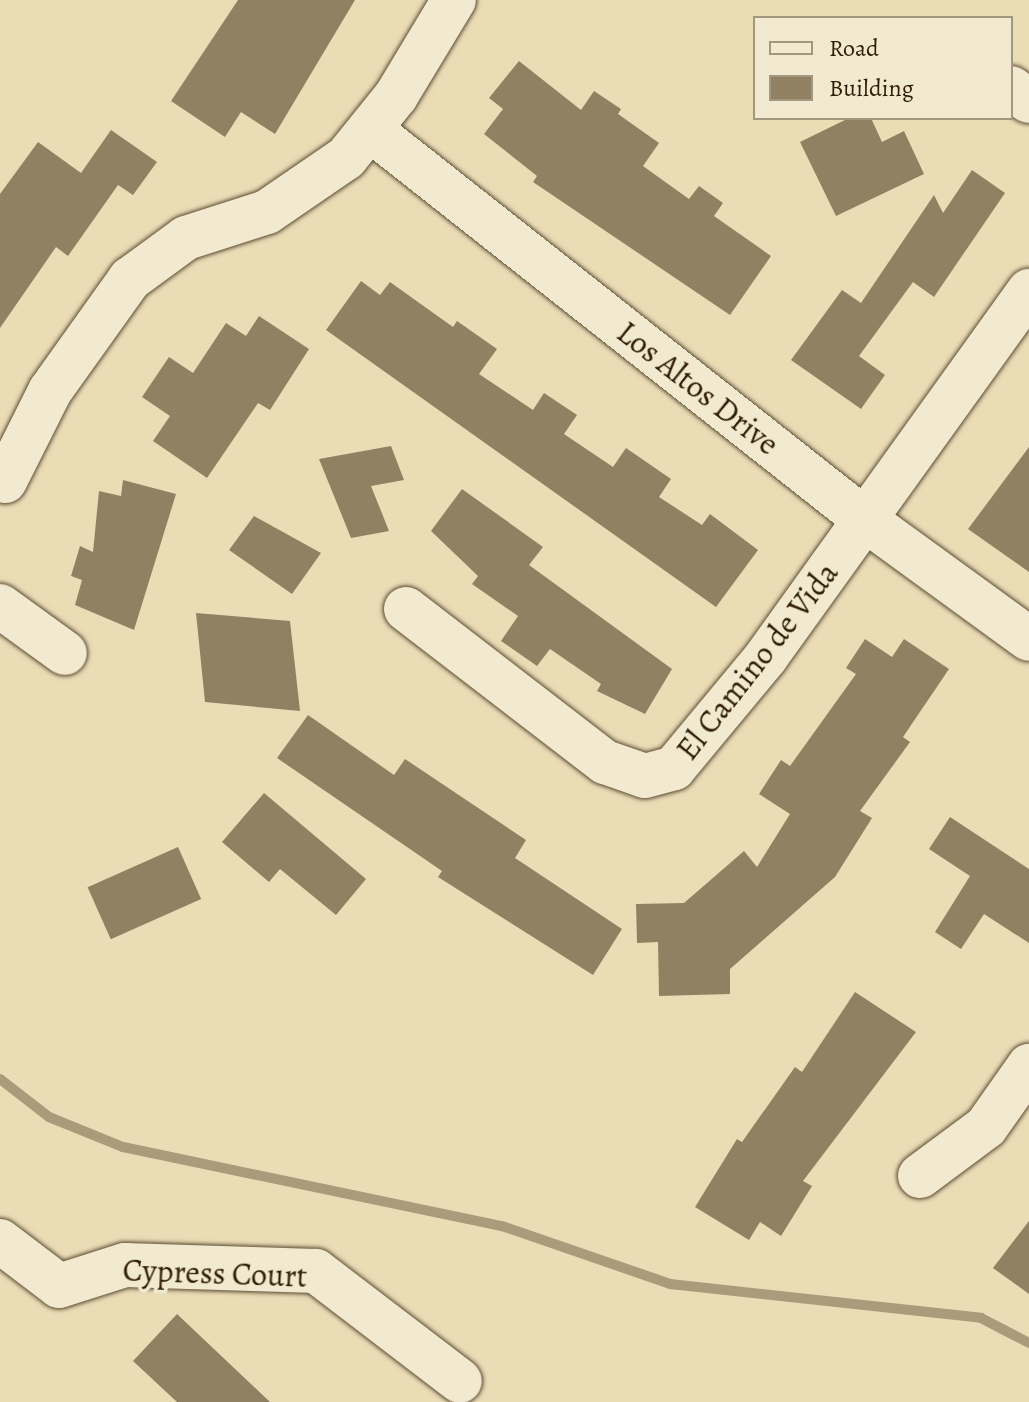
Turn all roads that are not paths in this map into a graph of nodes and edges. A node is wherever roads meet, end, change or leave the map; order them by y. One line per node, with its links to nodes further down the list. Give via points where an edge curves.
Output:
1 (454, 0): 2 (street)
2 (372, 131): 4 (street, via 305,190 186,238 130,279 50,391); 5 (street, Los Altos Drive)
3 (1029, 291): 5 (street, El Camino de Vida)
4 (5, 481)
5 (864, 519): 7 (street, El Camino de Vida, via 696,749 659,775 605,762); 8 (street, Los Altos Drive)
6 (0, 606): 9 (street)
7 (406, 609)
8 (1029, 639)
9 (65, 653)
10 (1029, 1066): 11 (street, via 986,1127)
11 (920, 1176)
12 (0, 1241): 13 (street, Cypress Court, via 59,1286 125,1265 316,1271)
13 (460, 1381)

